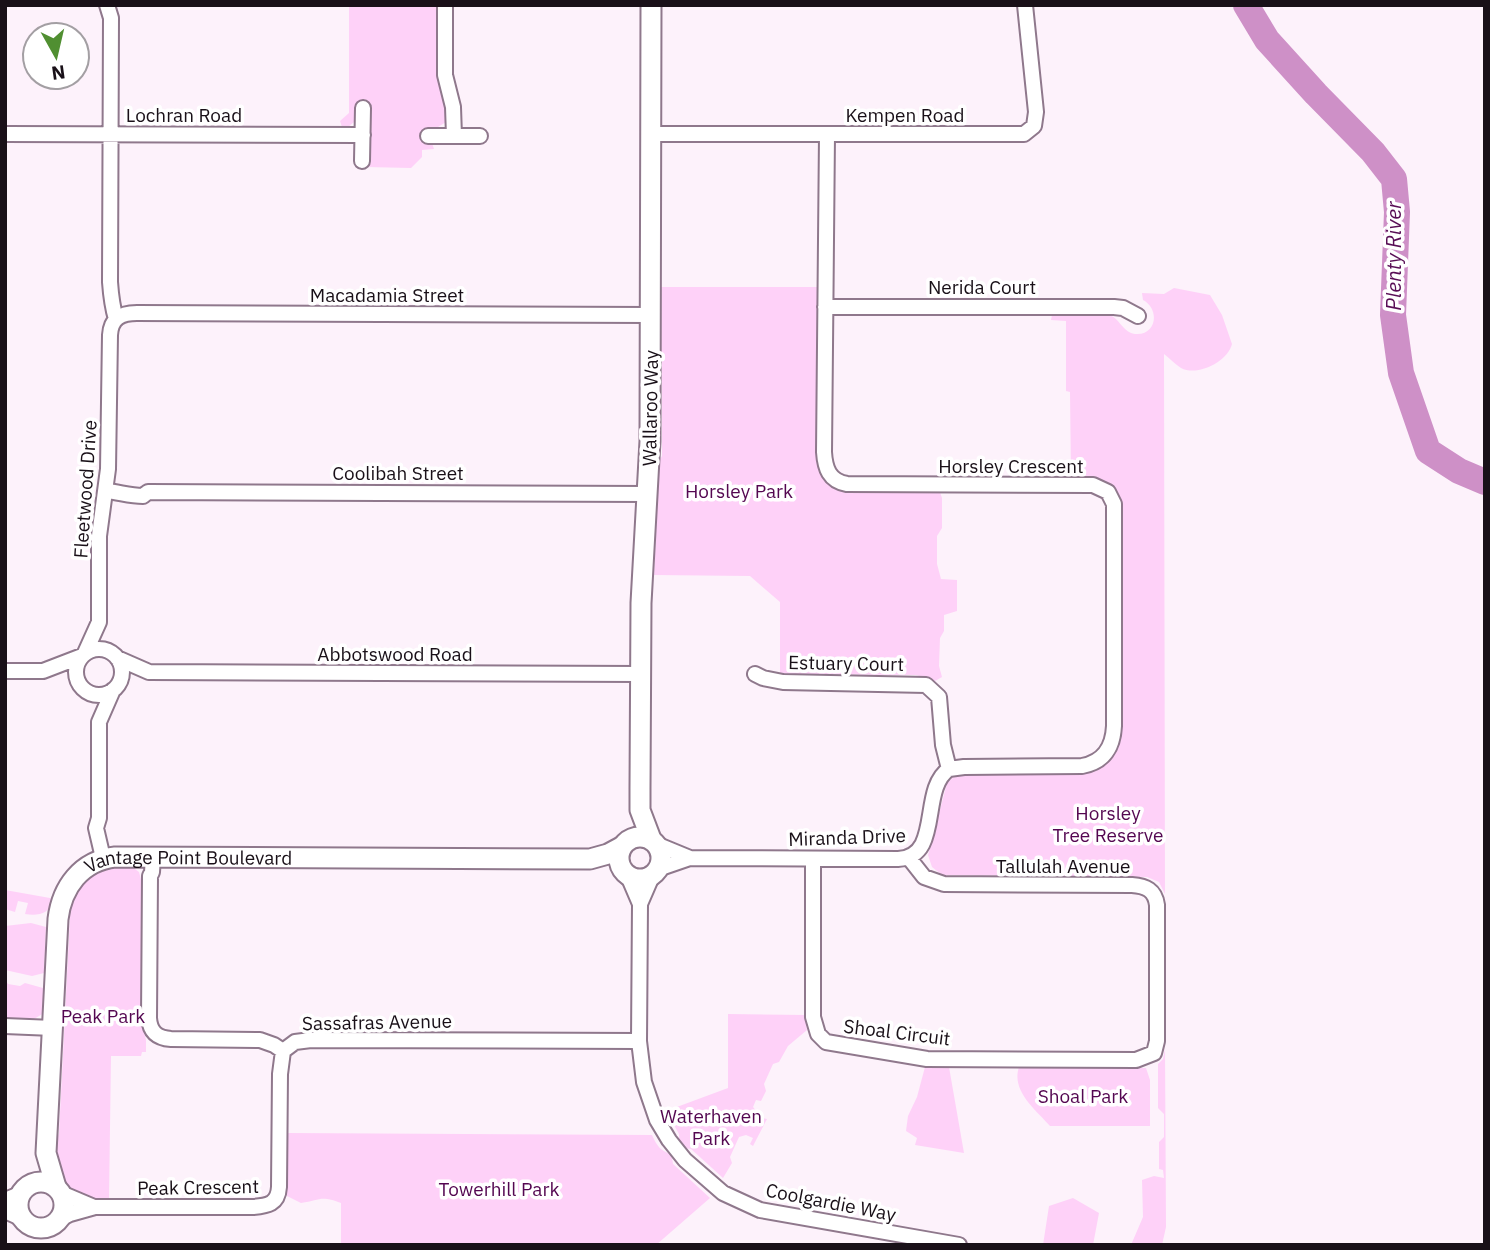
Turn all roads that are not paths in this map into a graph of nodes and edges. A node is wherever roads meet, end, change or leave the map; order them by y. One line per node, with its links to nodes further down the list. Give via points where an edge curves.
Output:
1 (445, 5): 12 (street, via 445,75)
2 (650, 5): 8 (street, Wallaroo Way)
3 (1025, 5): 10 (street, Kempen Road, via 1036,112 1036,122 1028,132)
4 (111, 10): 7 (street, Fleetwood Drive)
5 (363, 108): 9 (street)
6 (5, 134): 7 (street, Lochran Road)
7 (110, 134): 9 (street, Lochran Road); 17 (street, Fleetwood Drive, via 110,303)
8 (651, 134): 10 (street, Kempen Road); 16 (street, Wallaroo Way)
9 (363, 135): 14 (street)
10 (827, 135): 15 (street, Horsley Crescent)
11 (428, 136): 12 (street)
12 (454, 136): 13 (street)
13 (480, 136)
14 (362, 161)
15 (825, 307): 18 (street, Nerida Court, via 1114,307); 32 (street, Horsley Crescent, via 824,460 836,481 1093,485 1108,492 1114,504 1114,726 1109,750 1094,763 1082,766)
16 (651, 315): 17 (street, Macadamia Street); 20 (street, Wallaroo Way)
17 (120, 316): 19 (street, Fleetwood Drive, via 110,335)
18 (1138, 316)
19 (112, 491): 20 (street, Coolibah Street, via 124,496 148,492); 21 (street, Fleetwood Drive, via 99,536)
20 (648, 494): 27 (street, Wallaroo Way)
21 (99, 622): 22 (street, Fleetwood Drive); 23 (street, Fleetwood Drive)
22 (84, 655): 23 (street, via 99,649); 25 (street); 29 (street, via 76,671)
23 (115, 655): 26 (street, Abbotswood Road); 30 (street, via 122,671)
24 (5, 671): 25 (street)
25 (43, 671): 29 (street)
26 (149, 672): 27 (street, Abbotswood Road); 30 (street, Abbotswood Road)
27 (640, 674): 33 (street, Wallaroo Way)
28 (755, 674): 32 (street, Estuary Court, via 783,682 918,684 936,692)
29 (82, 687): 30 (street, via 99,695); 31 (street)
30 (114, 689): 31 (street)
31 (99, 722): 37 (street, via 96,828)
32 (949, 769): 36 (street, Miranda Drive, via 940,778 923,841)
33 (640, 810): 34 (street, Wallaroo Way); 35 (street, Wallaroo Way)
34 (654, 842): 35 (street, via 639,836); 38 (street, Miranda Drive); 42 (street, via 661,856)
35 (624, 843): 39 (street, Vantage Point Boulevard); 43 (street, via 618,859)
36 (913, 856): 40 (street, Miranda Drive); 49 (street, Tallulah Avenue, via 924,877 951,885 1132,885 1149,889 1155,895 1157,912 1157,1046)
37 (108, 858): 41 (street, Vantage Point Boulevard); 46 (street, Vantage Point Boulevard, via 75,877 61,901)
38 (690, 858): 40 (street, Miranda Drive); 42 (street, Miranda Drive)
39 (590, 859): 41 (street, Vantage Point Boulevard); 43 (street, Vantage Point Boulevard)
40 (813, 859): 49 (street, Shoal Circuit, via 813,1017 826,1042 938,1059 1136,1060)
41 (150, 863): 48 (street, Sassafras Avenue, via 149,1018 154,1033 171,1039 260,1040)
42 (655, 872): 43 (street, via 641,879); 44 (street, Coolgardie Way)
43 (626, 874): 44 (street, Coolgardie Way)
44 (640, 904): 47 (street, Coolgardie Way)
45 (5, 1026): 46 (street)
46 (52, 1028): 50 (street, Vantage Point Boulevard)
47 (639, 1041): 48 (street, Sassafras Avenue, via 311,1040 295,1042); 56 (street, Coolgardie Way, via 644,1082 657,1120 685,1160 715,1187 760,1210)
48 (283, 1051): 53 (street, Peak Crescent, via 279,1187 273,1203 252,1207)
49 (1150, 1056)
50 (46, 1153): 51 (street, Vantage Point Boulevard); 52 (street, Vantage Point Boulevard)
51 (58, 1190): 52 (street, via 43,1182); 53 (street, Peak Crescent); 55 (street, via 64,1207)
52 (19, 1192): 54 (street)
53 (95, 1207): 55 (street, Peak Crescent)
54 (18, 1217): 55 (street, via 38,1227); 57 (street)
55 (55, 1222): 58 (street)
56 (902, 1240): 59 (street, Coolgardie Way)
57 (34, 1245)
58 (41, 1245)
59 (959, 1245)

